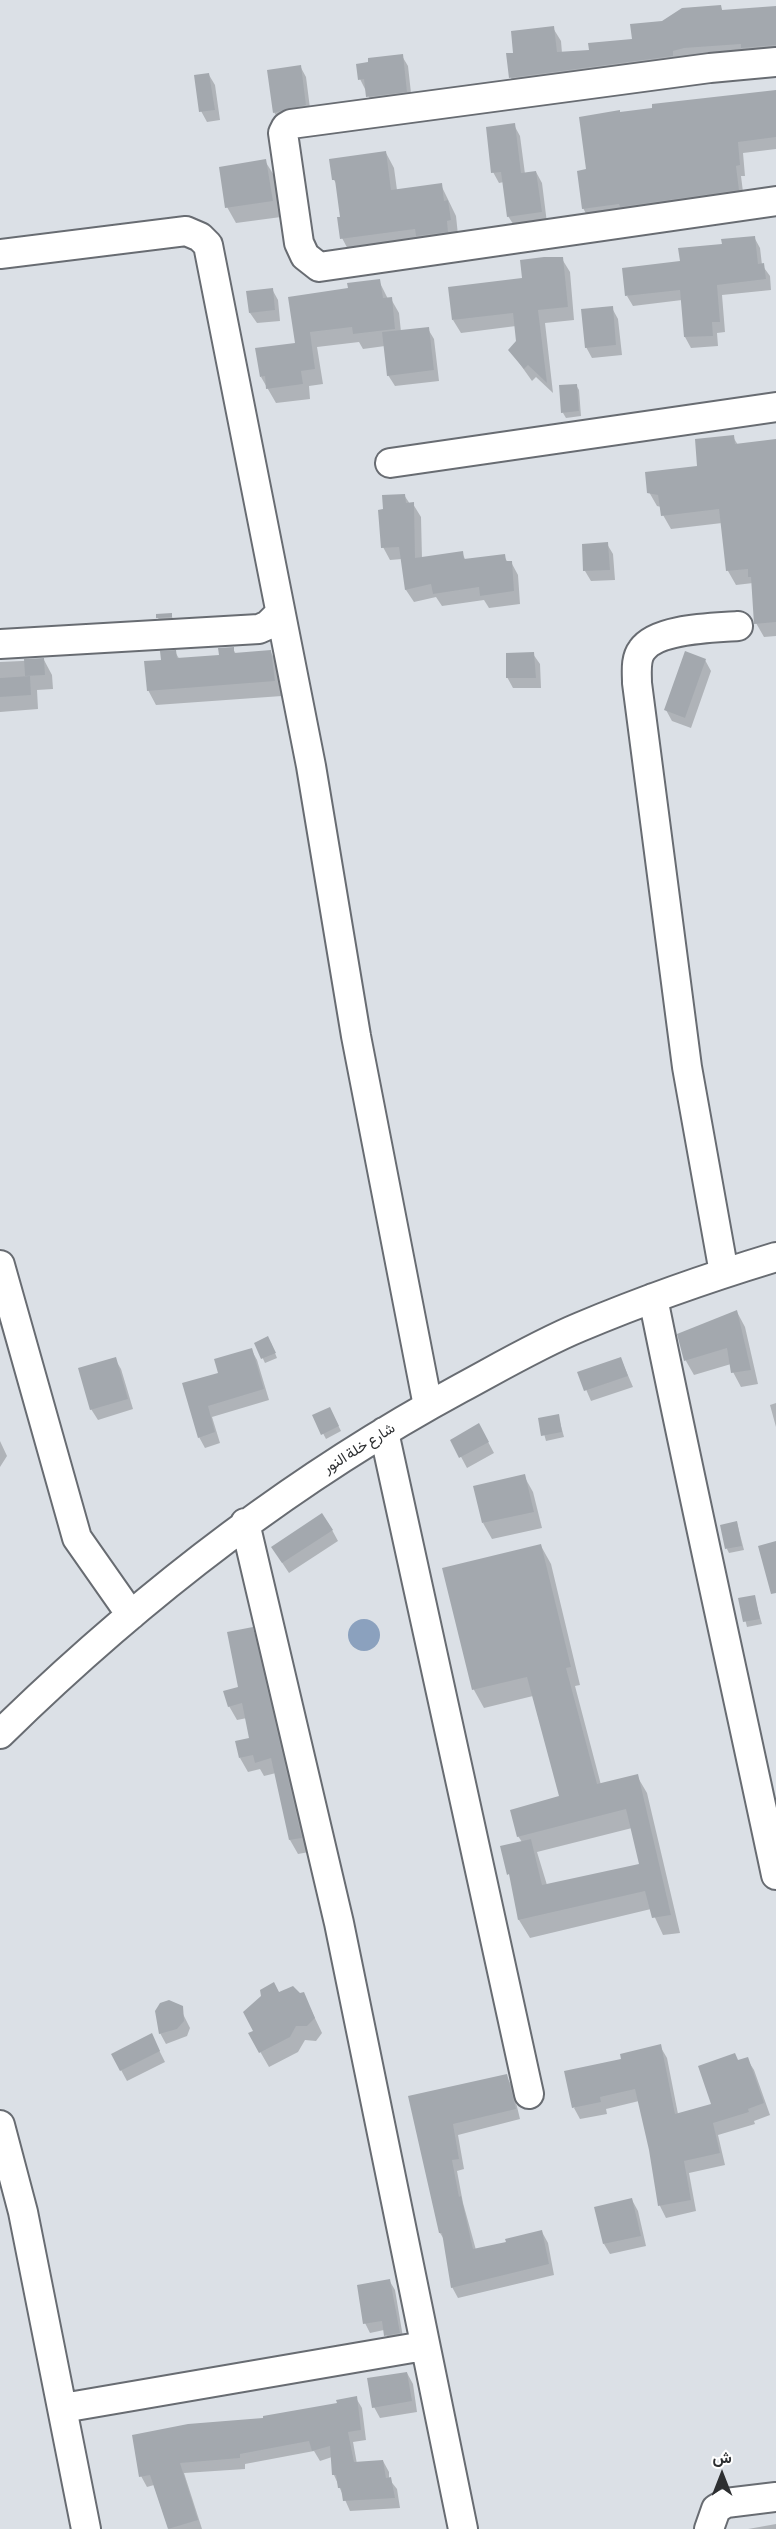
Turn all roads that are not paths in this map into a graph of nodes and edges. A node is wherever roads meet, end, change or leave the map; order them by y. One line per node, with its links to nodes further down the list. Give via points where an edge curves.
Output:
1 (776, 62): 2 (street, via 291,124 284,133 299,243 305,256 319,267)
2 (776, 201)
3 (0, 254): 6 (street, via 186,231 208,245)
4 (776, 407): 5 (street)
5 (390, 463)
6 (280, 614): 8 (street, via 259,630); 13 (street)
7 (738, 626): 11 (street, via 687,631 657,639 642,649 637,661 687,1067)
8 (0, 644)
9 (776, 1257): 11 (street, شارع خلة النور)
10 (0, 1266): 16 (street, via 77,1538)
11 (724, 1273): 12 (street, شارع خلة النور)
12 (653, 1298): 13 (street, شارع خلة النور, via 578,1328); 18 (street)
13 (428, 1406): 14 (street, شارع خلة النور)
14 (384, 1432): 15 (street, شارع خلة النور); 19 (street)
15 (245, 1523): 16 (street, شارع خلة النور); 21 (street, via 339,1923)
16 (131, 1615): 17 (street, شارع خلة النور)
17 (0, 1734)
18 (776, 1875)
19 (529, 2094)
20 (0, 2125): 22 (street, via 23,2212)
21 (424, 2346): 22 (street); 25 (street)
22 (63, 2408): 24 (street)
23 (776, 2497): 26 (street, via 726,2503 716,2509)
24 (86, 2529)
25 (463, 2529)
26 (709, 2529)

